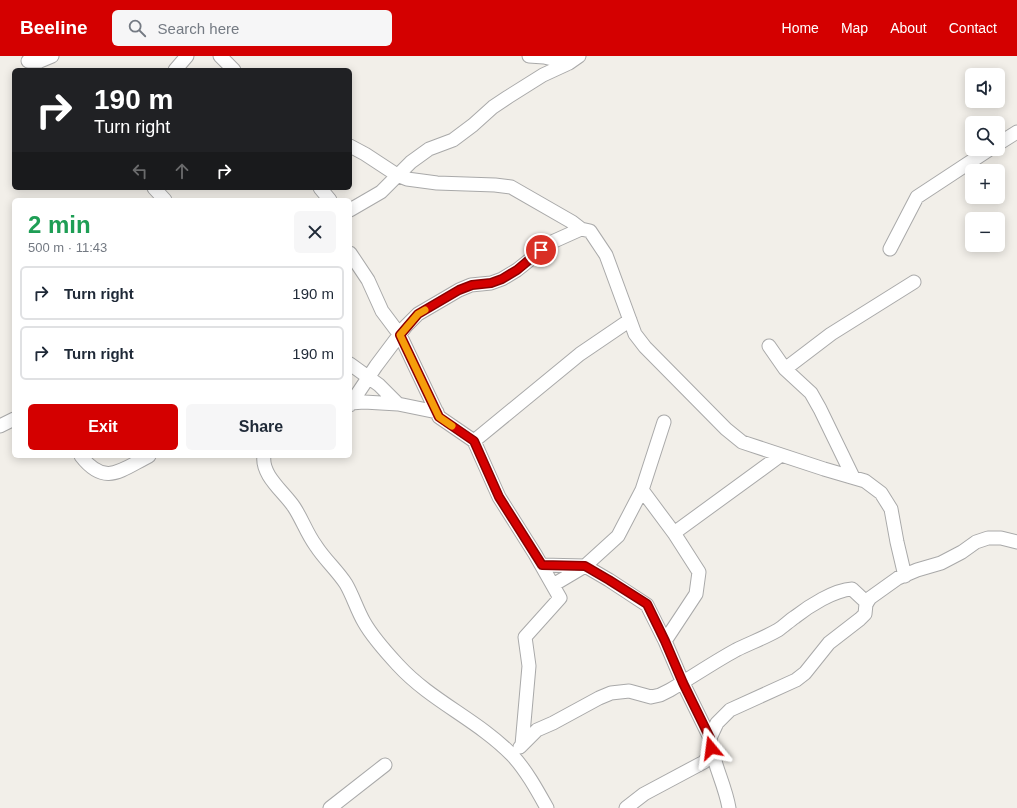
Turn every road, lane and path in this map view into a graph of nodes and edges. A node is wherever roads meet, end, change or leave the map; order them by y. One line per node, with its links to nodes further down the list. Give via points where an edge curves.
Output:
1 (52, 56): 6 (street)
2 (187, 56): 7 (street)
3 (220, 56): 8 (street)
4 (529, 56): 5 (street)
5 (574, 59): 13 (street, via 543,74 508,97 453,140 429,150 411,162)
6 (29, 62)
7 (177, 68)
8 (232, 68)
9 (1017, 132): 10 (street)
10 (1005, 140)
11 (352, 147): 13 (street)
12 (980, 156): 20 (street, via 917,198)
13 (397, 176): 18 (street, via 381,192); 19 (street, via 424,182 511,187)
14 (156, 190): 16 (street)
15 (322, 190): 17 (street)
16 (162, 198)
17 (328, 198)
18 (352, 209)
19 (581, 229): 23 (street, via 590,231 606,255); 24 (street, via 552,242 502,279 459,290 418,314)
20 (890, 249)
21 (352, 256): 24 (street, via 368,280 382,310)
22 (914, 282): 27 (street, via 832,334)
23 (630, 320): 36 (street, via 580,354); 37 (street, via 635,334 645,347 726,429 742,442)
24 (400, 335): 28 (street); 32 (street)
25 (769, 346): 27 (street)
26 (352, 366): 28 (street)
27 (785, 369): 41 (street, via 811,393)
28 (368, 378): 29 (street); 31 (street)
29 (352, 402)
30 (352, 404): 31 (street)
31 (398, 404): 32 (street)
32 (437, 412): 36 (street, via 439,417)
33 (12, 420): 35 (street)
34 (664, 422): 42 (street)
35 (0, 426)
36 (474, 441): 45 (street, via 499,497)
37 (781, 455): 41 (street); 43 (street)
38 (84, 458): 39 (street, via 95,470 106,474)
39 (145, 458)
40 (262, 458): 54 (street, via 266,471 294,507 317,548 344,582 364,622 377,641 418,684)
41 (853, 477): 47 (street, via 865,481 881,493 891,509)
42 (642, 490): 43 (street); 46 (street, via 618,536)
43 (674, 533): 50 (street, via 699,572 696,594)
44 (1017, 542): 47 (street, via 988,538 976,542 941,563)
45 (542, 565): 46 (street); 48 (street)
46 (585, 566): 48 (street); 50 (street, via 647,604)
47 (904, 576): 49 (street, via 870,598)
48 (553, 585): 52 (street, via 560,598 525,637 529,666)
49 (867, 603): 51 (street, via 852,589 846,589 817,602 779,629 735,651); 53 (street, via 865,614 860,620 829,643 805,673 796,680 730,710 717,723)
50 (665, 641): 51 (street)
51 (683, 683): 52 (street, via 651,697 629,691 611,692 537,730); 53 (street)
52 (522, 745): 54 (street)
53 (710, 754): 58 (street, via 644,794); 59 (street, via 724,786)
54 (512, 756): 57 (street)
55 (385, 765): 56 (street)
56 (330, 808)
57 (547, 808)
58 (626, 808)
59 (729, 808)

